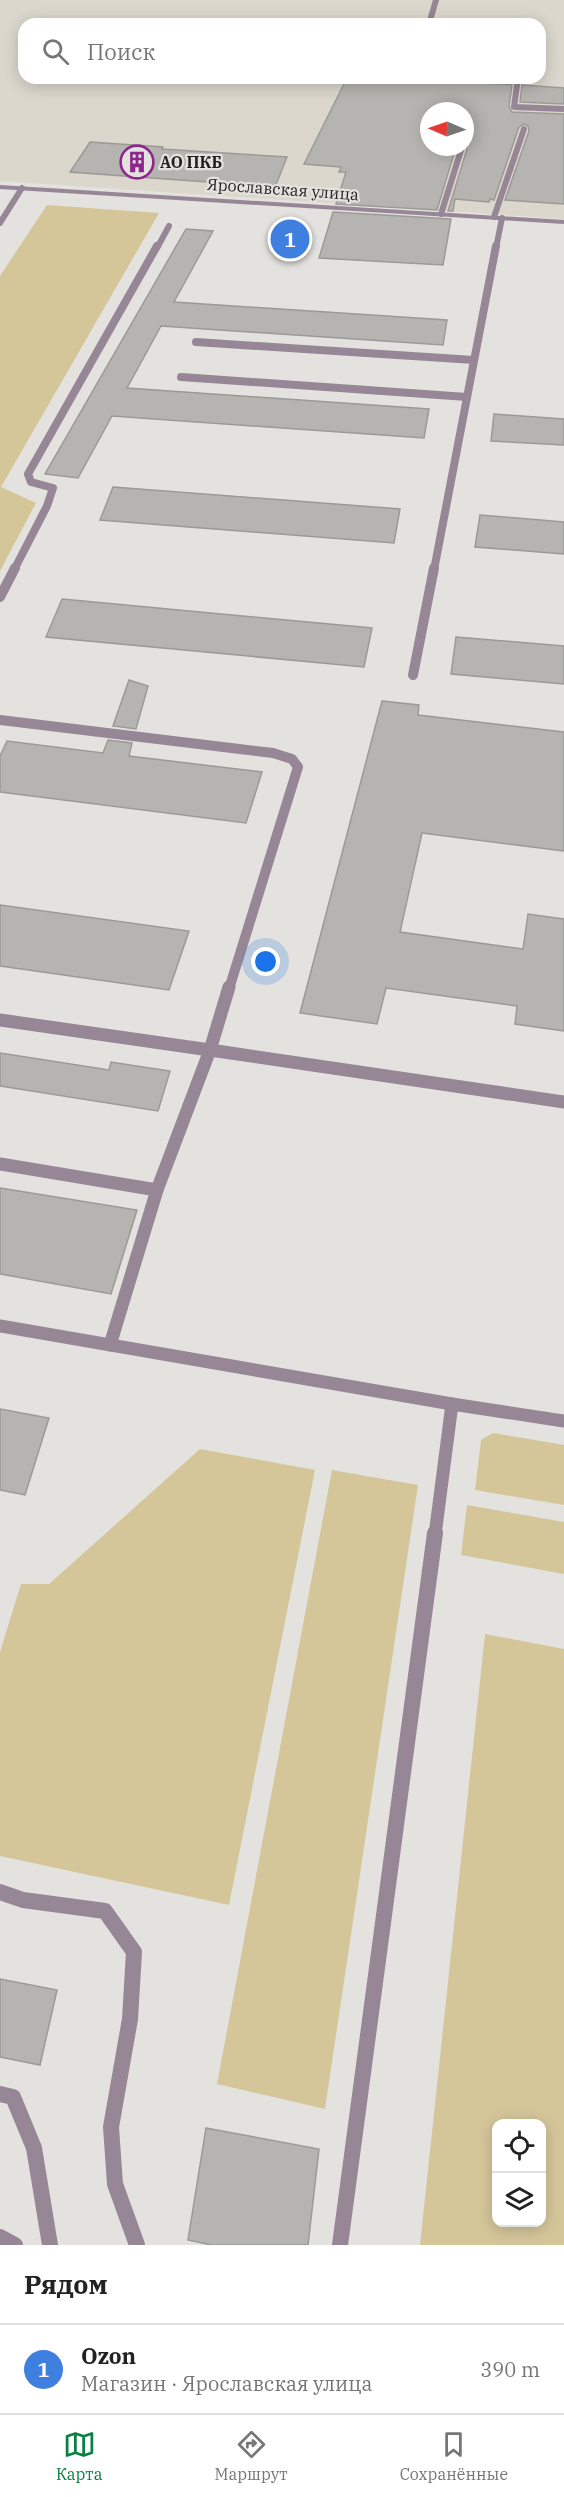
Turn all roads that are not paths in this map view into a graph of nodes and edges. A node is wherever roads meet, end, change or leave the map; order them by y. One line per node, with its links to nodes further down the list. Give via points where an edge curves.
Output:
1 (436, 0): 2 (lane)
2 (431, 18)
3 (517, 84): 4 (lane, via 514,106)
4 (564, 109)
5 (524, 129): 10 (lane)
6 (459, 156): 9 (lane)
7 (0, 187): 8 (street, Ярославская улица)
8 (22, 188): 9 (street, Ярославская улица); 12 (lane)
9 (441, 214): 10 (street, Ярославская улица)
10 (498, 218): 11 (street, Ярославская улица); 15 (lane)
11 (564, 222)
12 (0, 223)
13 (169, 226): 18 (lane, via 28,474 31,482 53,488)
14 (196, 342): 15 (lane)
15 (474, 360): 17 (lane)
16 (180, 377): 17 (lane)
17 (467, 397): 19 (lane)
18 (0, 597)
19 (413, 675)
20 (0, 720): 22 (lane, via 273,753 292,759 298,767)
21 (0, 1020): 22 (lane)
22 (210, 1050): 23 (lane); 25 (lane)
23 (564, 1102)
24 (0, 1164): 25 (lane)
25 (158, 1190): 27 (lane)
26 (0, 1326): 27 (lane)
27 (110, 1344): 28 (lane)
28 (452, 1404): 29 (lane); 36 (lane)
29 (564, 1421)
30 (0, 1892): 35 (lane, via 22,1900 105,1911 134,1952 130,2019 111,2127 116,2184)
31 (0, 2094): 34 (lane, via 14,2097 34,2148)
32 (0, 2236): 33 (lane)
33 (15, 2245)
34 (50, 2245)
35 (137, 2245)
36 (340, 2245)

